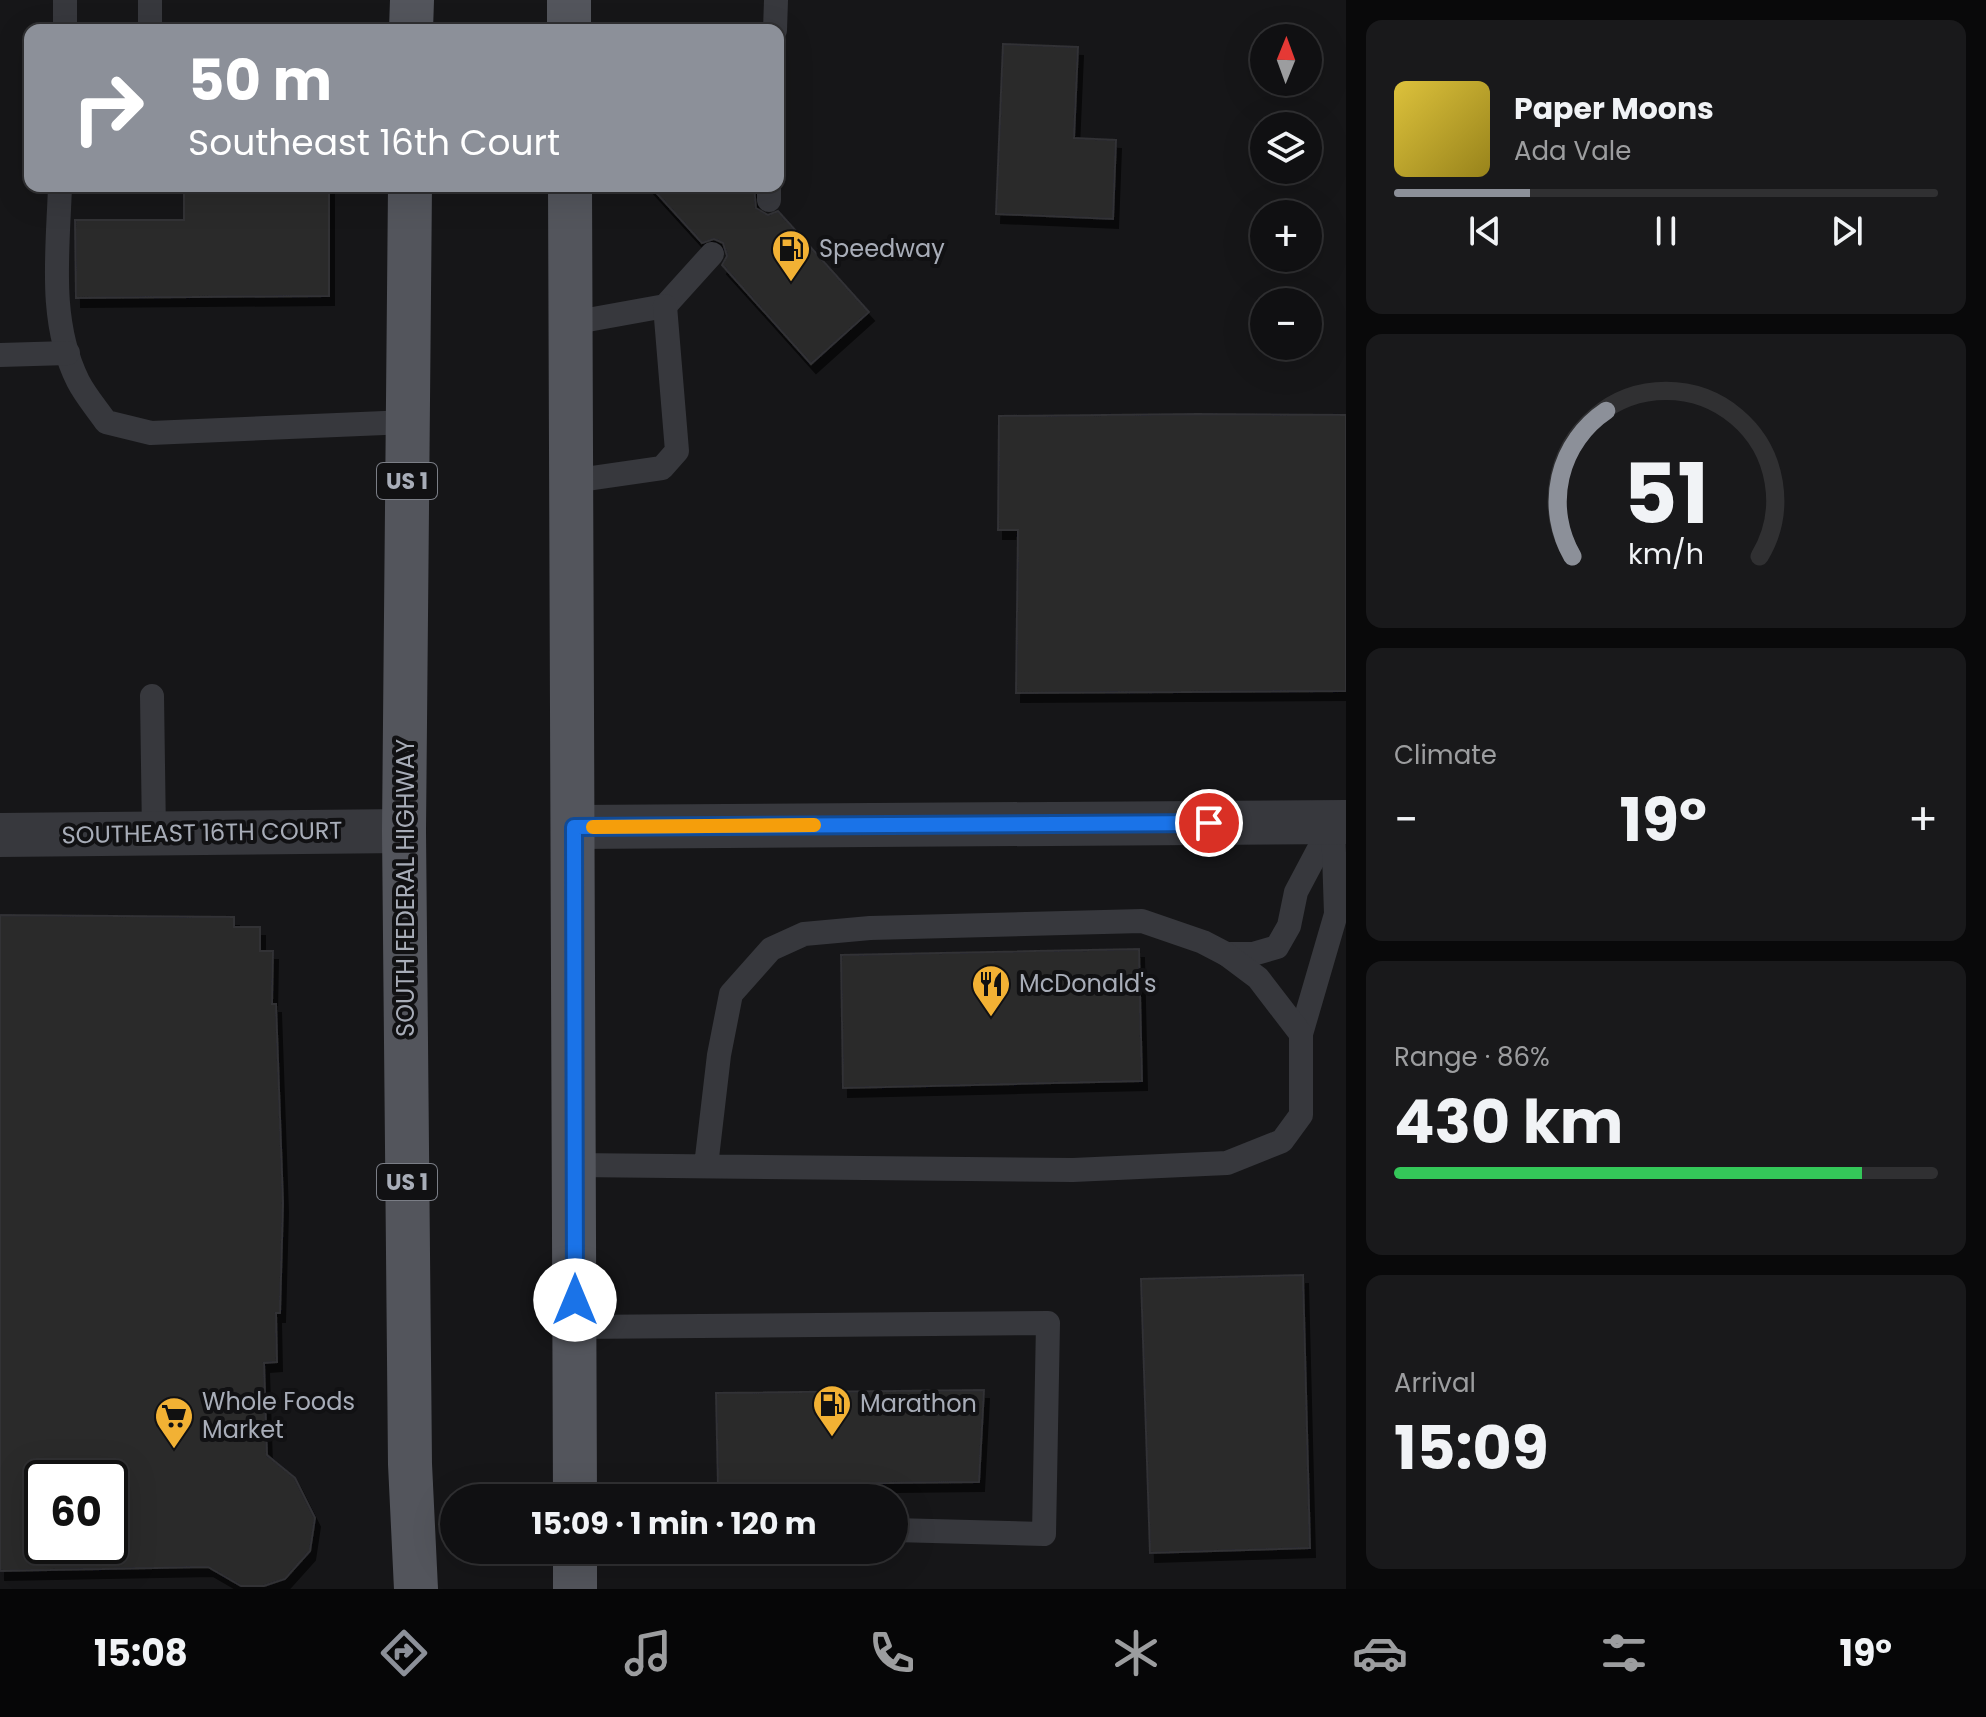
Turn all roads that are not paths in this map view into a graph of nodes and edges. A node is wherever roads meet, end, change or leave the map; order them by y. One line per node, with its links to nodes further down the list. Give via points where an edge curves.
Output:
1 (65, 0): 6 (lane)
2 (150, 0): 7 (lane)
3 (412, 0): 8 (main road)
4 (569, 0): 9 (main road)
5 (776, 0): 10 (lane)
6 (65, 24)
7 (150, 24)
8 (411, 24)
9 (569, 24)
10 (775, 24)
11 (60, 192): 17 (lane, via 57,291)
12 (410, 192): 19 (main road, SOUTH FEDERAL HIGHWAY / US 1)
13 (570, 192): 16 (main road)
14 (712, 254): 15 (lane)
15 (665, 306): 16 (lane); 20 (lane, via 677,451 662,468)
16 (571, 323): 20 (main road)
17 (68, 353): 18 (lane); 19 (lane, via 78,381 106,422 151,433)
18 (0, 355)
19 (408, 422): 24 (main road, SOUTH FEDERAL HIGHWAY / US 1)
20 (572, 481): 23 (main road)
21 (152, 696): 25 (lane)
22 (1340, 822): 23 (street); 27 (lane, via 1296,892 1289,926 1277,947); 28 (lane, via 1336,914)
23 (574, 827): 29 (main road)
24 (404, 831): 25 (street, SOUTHEAST 16TH COURT); 35 (main road, SOUTH FEDERAL HIGHWAY / US 1, via 410,1464)
25 (154, 834): 26 (street, SOUTHEAST 16TH COURT)
26 (0, 835)
27 (1226, 954): 28 (lane, via 1258,978); 30 (lane, via 1142,921 804,934 771,949 731,994)
28 (1301, 1034): 30 (lane, via 1301,1115 1282,1141 1227,1163 1073,1170)
29 (575, 1165): 30 (lane); 31 (main road)
30 (706, 1166)
31 (575, 1327): 32 (main road); 33 (lane, via 1048,1323 1044,1534)
32 (575, 1484)
33 (908, 1530)
34 (575, 1564): 36 (main road)
35 (416, 1589)
36 (575, 1589)

